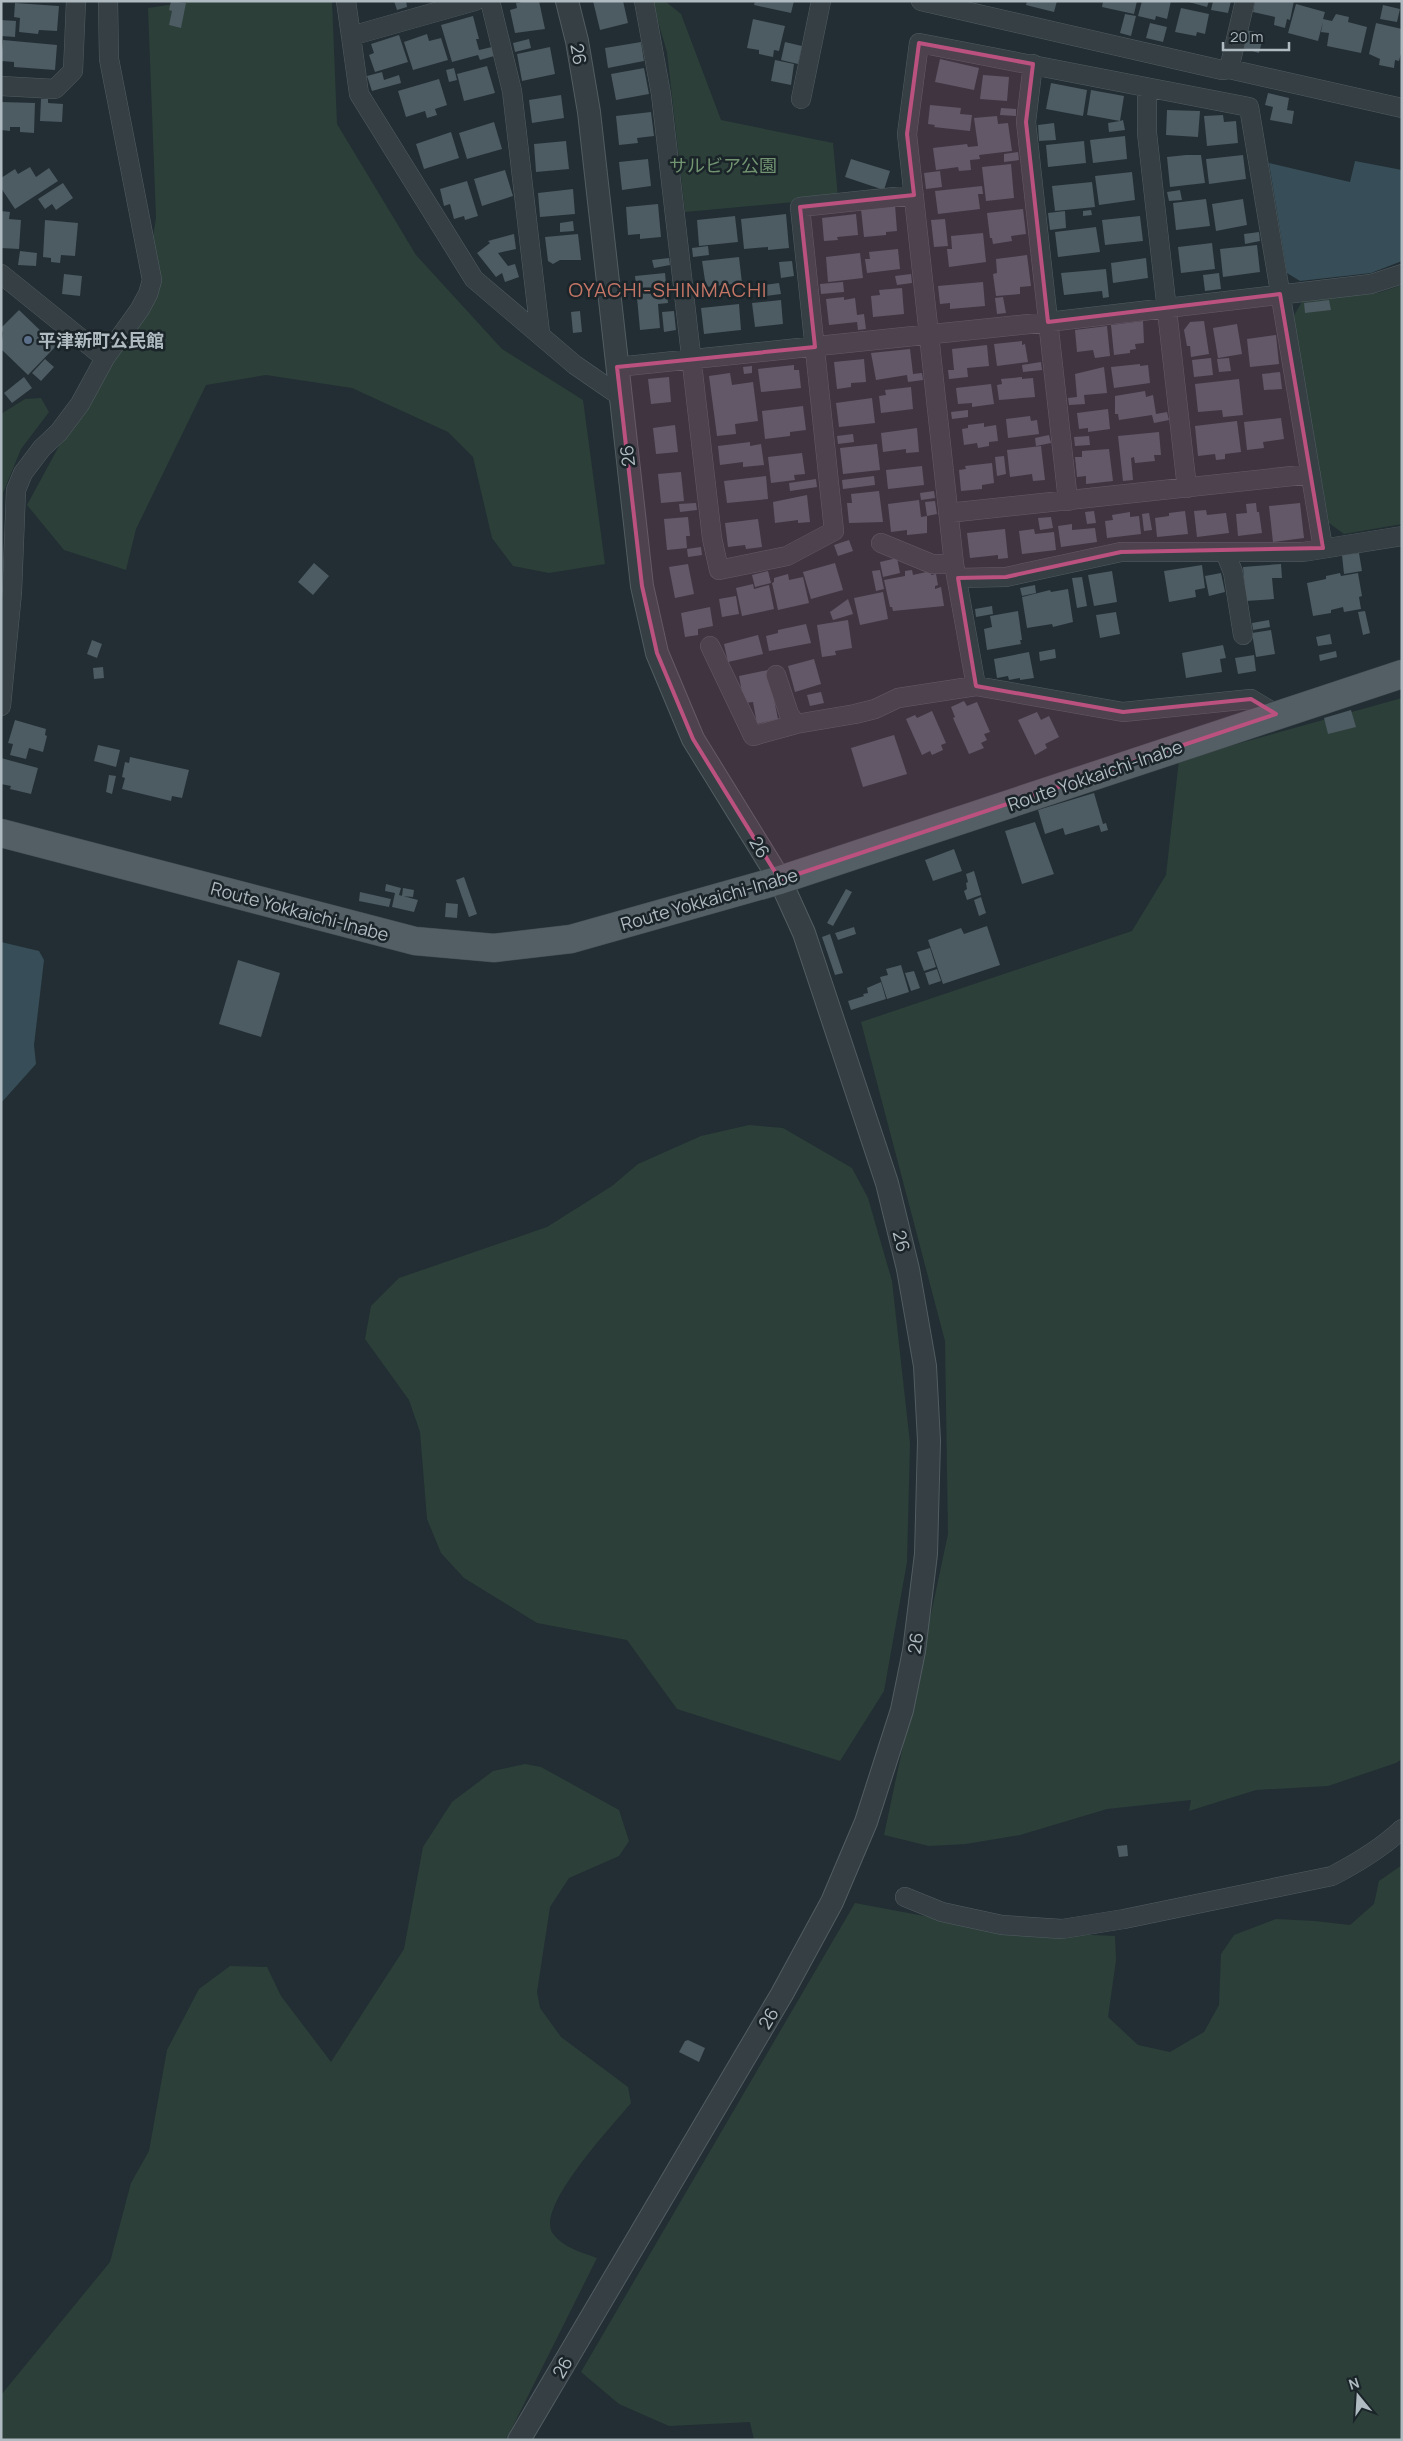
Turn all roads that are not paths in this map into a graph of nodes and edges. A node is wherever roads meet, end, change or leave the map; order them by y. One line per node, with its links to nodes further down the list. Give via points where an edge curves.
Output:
1 (76, 1): 14 (street, via 73,71 55,89)
2 (108, 1): 27 (street, via 109,59 152,280 140,309)
3 (346, 1): 11 (street)
4 (475, 1): 11 (street)
5 (490, 1): 24 (street, via 512,91)
6 (567, 1): 29 (street, 26, via 589,112)
7 (644, 1): 28 (street, via 661,94)
8 (821, 1): 16 (street)
9 (921, 1): 13 (street)
10 (1245, 1): 13 (street)
11 (351, 36): 24 (street, via 359,94 474,278)
12 (1033, 64): 15 (street); 18 (street, via 919,43 907,134); 23 (street, via 1026,122)
13 (1229, 70): 17 (street)
14 (1, 86)
15 (1148, 88): 21 (street, via 1249,107); 22 (street, via 1147,133)
16 (801, 99)
17 (1402, 108)
18 (914, 195): 25 (street); 26 (street, via 800,207)
19 (1, 274): 27 (street)
20 (1402, 274): 21 (street, via 1371,284)
21 (1280, 294): 22 (street); 31 (street)
22 (1166, 307): 23 (street); 32 (street)
23 (1048, 322): 25 (street); 33 (street)
24 (540, 333): 30 (street, via 575,365)
25 (928, 335): 26 (street); 34 (street)
26 (815, 347): 28 (street); 28 (street, via 834,531 787,556 719,570 712,538)
27 (105, 358): 45 (street, via 80,404 23,473 16,490 12,592)
28 (691, 360): 29 (street)
29 (617, 367): 30 (street, 26)
30 (620, 396): 49 (street, 26, via 642,586 657,652 693,739)
31 (1311, 474): 32 (street); 37 (street)
32 (1187, 488): 33 (street)
33 (1068, 501): 34 (street)
34 (948, 513): 39 (street)
35 (1402, 536): 37 (street)
36 (881, 543): 39 (street)
37 (1323, 548): 38 (street, via 1302,552)
38 (1225, 552): 39 (street, via 1121,552 1006,577); 40 (street, via 1233,572)
39 (956, 571): 44 (street)
40 (1242, 635)
41 (710, 646): 47 (street, via 753,736)
42 (1402, 674): 46 (main road, Route Yokkaichi-Inabe)
43 (776, 675): 47 (street)
44 (976, 686): 46 (street, via 1123,712 1251,699); 47 (street, via 898,698 875,709)
45 (1, 706)
46 (1276, 714): 49 (main road, Route Yokkaichi-Inabe)
47 (796, 724)
48 (1, 833): 49 (main road, Route Yokkaichi-Inabe, via 415,941 494,948 570,939)
49 (780, 880): 52 (street, 26, via 804,934 887,1183 908,1269 925,1366 929,1440 926,1554 914,1650 887,1762 832,1902 782,1994)
50 (1402, 1829): 51 (street, via 1367,1857 1332,1876 1062,1929 994,1923 942,1912)
51 (904, 1897)
52 (520, 2440)

